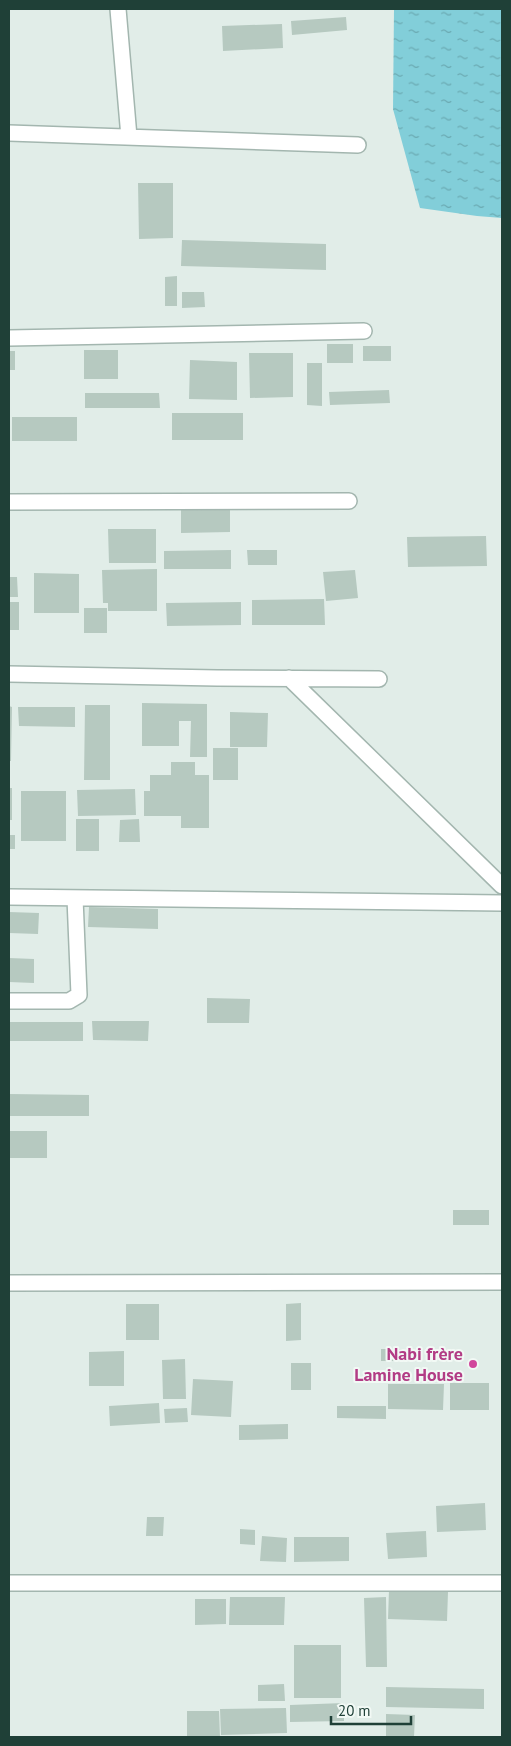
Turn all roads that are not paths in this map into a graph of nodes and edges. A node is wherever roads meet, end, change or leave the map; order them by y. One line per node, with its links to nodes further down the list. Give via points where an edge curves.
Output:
1 (118, 9): 3 (street)
2 (9, 133): 3 (street)
3 (129, 137): 4 (street)
4 (358, 146)
5 (364, 332): 6 (street)
6 (9, 338)
7 (9, 502): 8 (street)
8 (349, 502)
9 (9, 674): 10 (street)
10 (289, 678): 11 (street); 12 (street)
11 (379, 679)
12 (502, 886)
13 (9, 897): 14 (street)
14 (74, 898): 15 (street); 16 (street, via 79,995 69,1001)
15 (502, 903)
16 (9, 1001)
17 (502, 1282): 18 (street)
18 (9, 1283)
19 (9, 1583): 20 (street)
20 (502, 1583)

